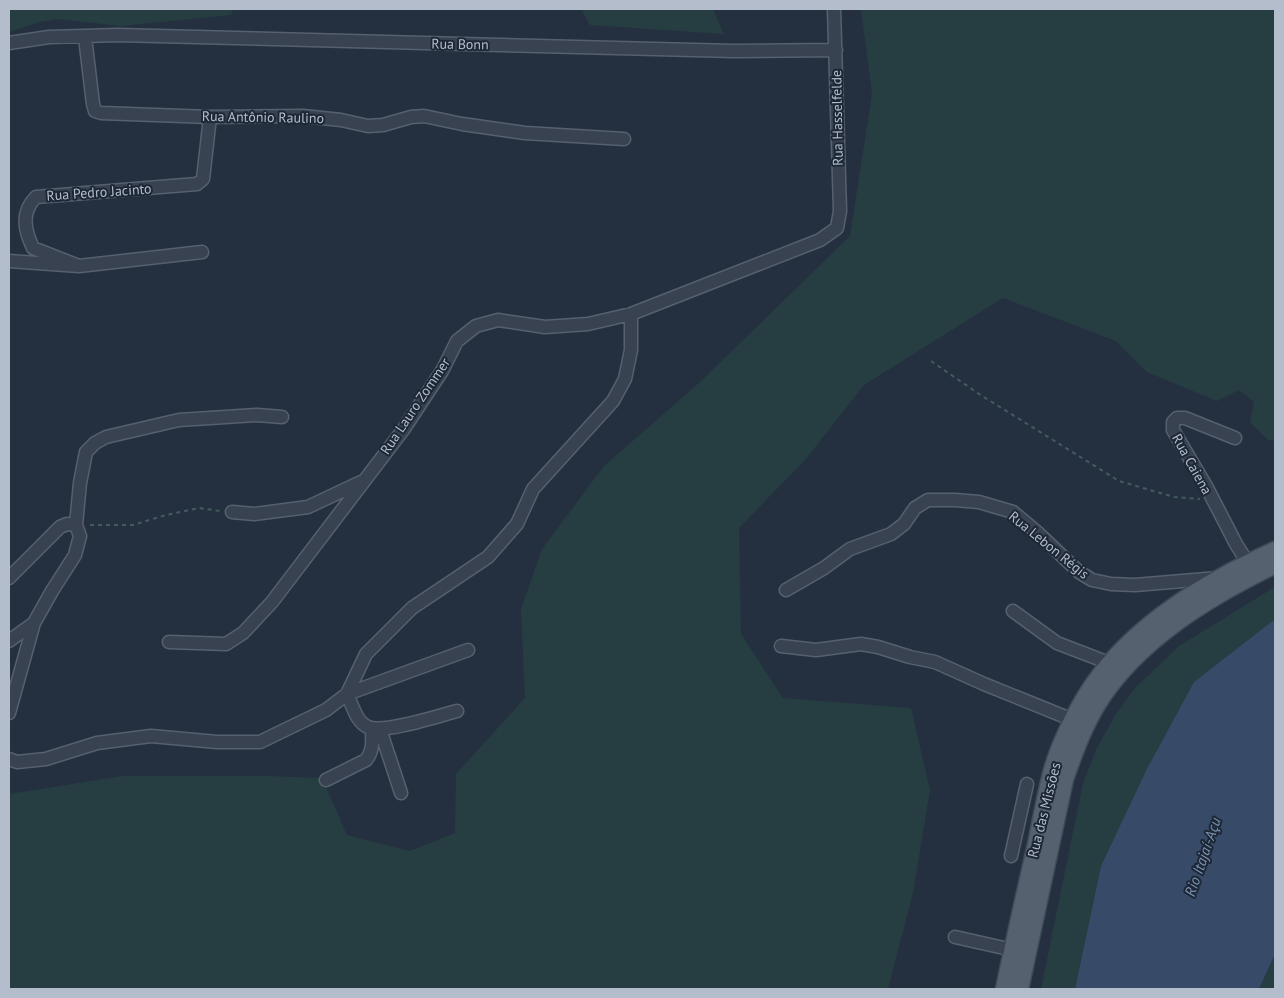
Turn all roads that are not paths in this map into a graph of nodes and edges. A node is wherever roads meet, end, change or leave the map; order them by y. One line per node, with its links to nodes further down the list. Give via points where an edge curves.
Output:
1 (834, 9): 4 (street, Rua Hasselfelde)
2 (85, 37): 3 (street, Rua Bonn, via 49,37); 4 (street, Rua Bonn, via 118,35 734,51); 5 (street, Rua Antônio Raulino, via 95,111 101,114)
3 (9, 43)
4 (836, 50): 7 (street, Rua Hasselfelde, via 840,211)
5 (210, 116): 6 (street, Rua Antônio Raulino, via 303,116 368,126 424,116 525,133); 10 (street, Rua Pedro Jacinto, via 203,179 197,184 36,197 28,205 25,214 27,235 33,248)
6 (624, 138)
7 (837, 228): 11 (street, Rua Lauro Zommer, via 820,240)
8 (202, 252): 10 (street)
9 (9, 262): 10 (street)
10 (79, 266)
11 (631, 314): 14 (street, Rua Lauro Zommer, via 588,324 545,327 498,320 476,326 457,341 442,371 403,430); 30 (street, via 631,350 625,379 613,401 533,489 517,524 488,557 412,608 366,654)
12 (282, 416): 16 (street, via 179,420 106,437 86,452)
13 (1235, 438): 18 (street, Rua Caiena, via 1185,418 1173,422 1173,430)
14 (363, 481): 15 (street, via 308,507 254,514); 26 (street, Rua Lauro Zommer, via 320,541 243,633 226,644)
15 (232, 512)
16 (76, 525): 20 (street, via 60,527); 24 (street, via 80,536 75,556)
17 (1275, 550): 18 (main road, Rua das Missões)
18 (1248, 563): 21 (main road, Rua das Missões)
19 (1275, 565): 43 (main road, Rua das Missões, via 1162,633 1119,675 1097,706 1065,778)
20 (9, 578)
21 (1221, 578): 22 (street, Rua Lebon Régis, via 1135,585 1092,580 1013,512 979,502 928,500 915,508 904,524 891,534 850,549); 29 (main road, Rua das Missões, via 1153,621)
22 (786, 590)
23 (1013, 611): 29 (street, via 1057,643)
24 (34, 623): 25 (street); 32 (street)
25 (9, 641)
26 (169, 642)
27 (781, 646): 33 (street, via 816,650 861,644 878,647 936,662)
28 (468, 650): 30 (street)
29 (1109, 664): 33 (main road, Rua das Missões, via 1090,688)
30 (348, 694): 34 (street, via 356,715 366,727); 35 (street, via 326,710 260,742 151,736 97,743 46,759 17,762)
31 (457, 711): 34 (street)
32 (9, 713)
33 (1073, 720): 41 (main road, Rua das Missões, via 1050,778)
34 (376, 728): 36 (street, via 371,754 366,760); 38 (street)
35 (9, 759)
36 (326, 780)
37 (1027, 784): 39 (street)
38 (401, 793)
39 (1011, 856)
40 (955, 937): 41 (street)
41 (1013, 950): 42 (main road, Rua das Missões)
42 (1004, 989)
43 (1020, 989)

